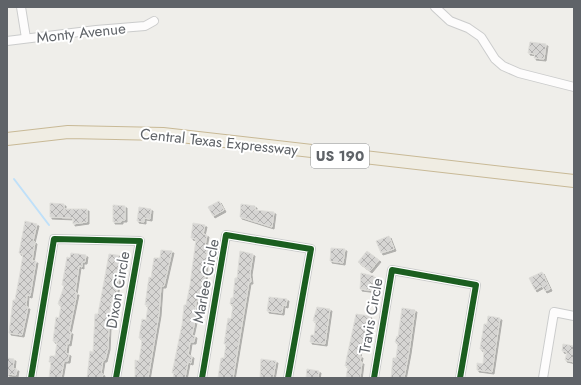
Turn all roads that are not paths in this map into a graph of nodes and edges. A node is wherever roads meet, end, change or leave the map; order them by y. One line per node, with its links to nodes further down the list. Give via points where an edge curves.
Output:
1 (21, 7): 4 (street)
2 (435, 7): 6 (street, via 450,21 468,28 481,37 495,59 503,66 519,73)
3 (154, 21): 4 (street, Monty Avenue, via 145,26)
4 (26, 38): 5 (street, Monty Avenue)
5 (7, 42)
6 (574, 87)
7 (7, 139): 8 (highway, Central Texas Expressway / US 190, via 68,132 163,134)
8 (574, 182)
9 (574, 316): 16 (street, via 554,312)
10 (30, 378): 11 (street, Dixon Circle, via 54,239 140,241)
11 (116, 378)
12 (202, 378): 13 (street, Marlee Circle, via 226,235 311,249)
13 (288, 378)
14 (374, 378): 15 (street, Travis Circle, via 392,270 476,285)
15 (460, 378)
16 (543, 378)

